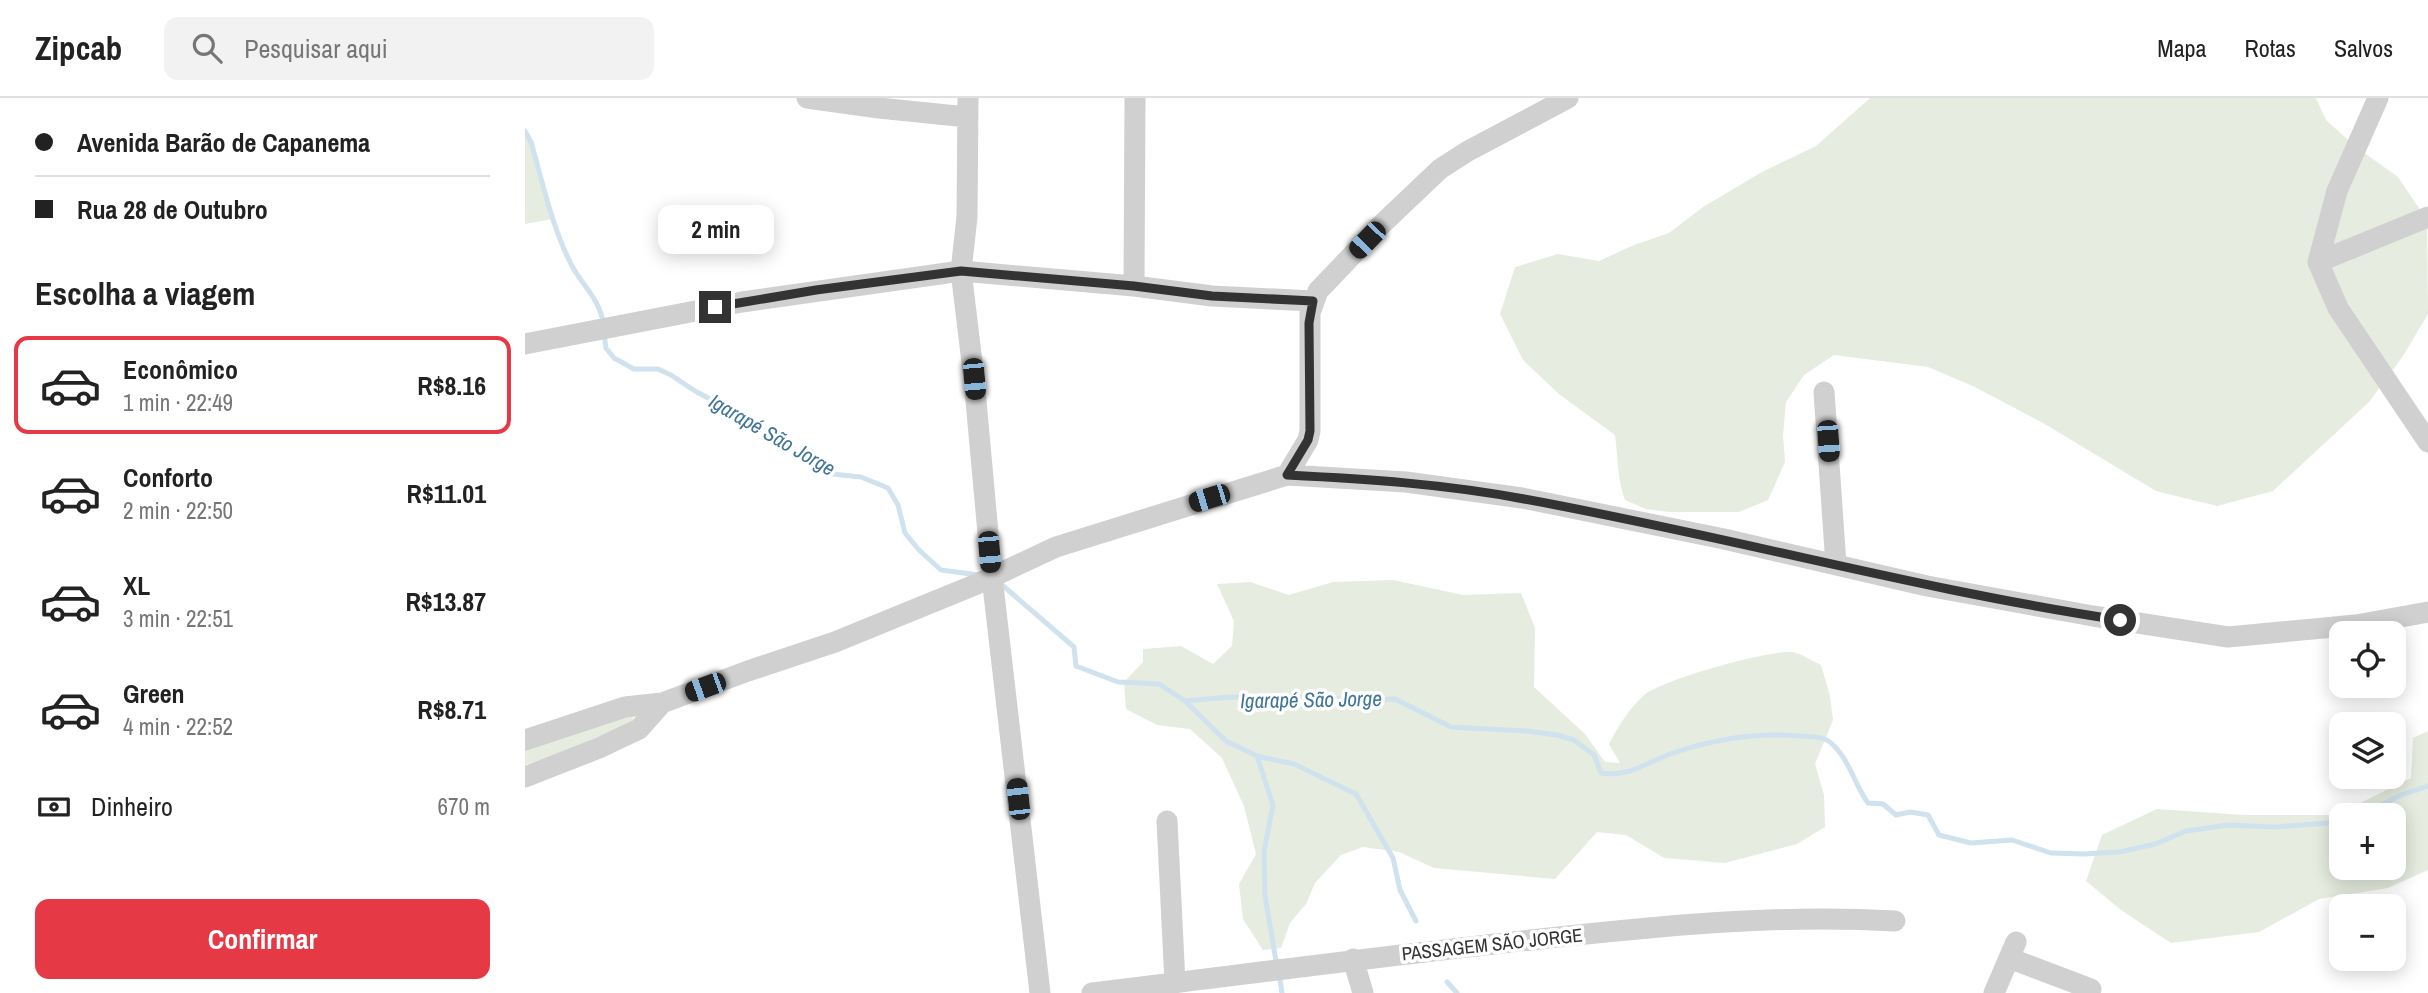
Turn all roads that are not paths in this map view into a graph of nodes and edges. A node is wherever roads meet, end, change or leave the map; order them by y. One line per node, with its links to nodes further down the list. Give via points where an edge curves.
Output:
1 (807, 98): 5 (street, via 879,108)
2 (1135, 98): 9 (street)
3 (1568, 98): 10 (street, via 1440,169 1380,226)
4 (2378, 98): 7 (street, via 2337,191)
5 (967, 107): 8 (street, via 967,217)
6 (2428, 217): 7 (street)
7 (2318, 262): 13 (street, via 2338,308)
8 (961, 271): 9 (street); 11 (street, via 754,300); 16 (street)
9 (1134, 286): 10 (street)
10 (1313, 301): 14 (street, via 1310,431)
11 (525, 344)
12 (1824, 392): 15 (street)
13 (2428, 443)
14 (1287, 475): 15 (street, via 1406,482 1522,498); 16 (street, via 1056,547)
15 (1836, 565): 17 (street, via 1940,588 2228,637 2356,625)
16 (992, 577): 18 (street, via 835,642); 26 (street)
17 (2428, 612)
18 (662, 703): 19 (street, via 625,707); 20 (street, via 639,729)
19 (525, 740)
20 (525, 777)
21 (1167, 821): 24 (street)
22 (1895, 921): 23 (street, PASSAGEM SÃO JORGE, via 1764,919 1644,926)
23 (1353, 959): 24 (street, PASSAGEM SÃO JORGE); 28 (street)
24 (1175, 983): 27 (street, PASSAGEM SÃO JORGE)
25 (2090, 991): 29 (street, via 2013,950)
26 (1040, 993)
27 (1092, 993)
28 (1363, 993)
29 (1994, 993)

